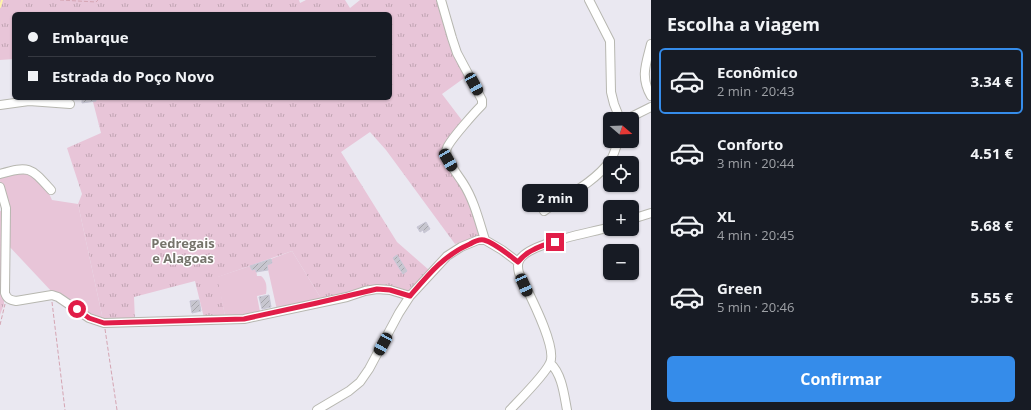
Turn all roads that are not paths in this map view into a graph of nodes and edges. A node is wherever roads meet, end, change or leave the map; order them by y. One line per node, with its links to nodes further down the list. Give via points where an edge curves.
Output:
1 (442, 0): 18 (street, via 452,38 482,100 482,105 446,151 448,160 473,203)
2 (589, 0): 8 (street, via 610,41 611,92)
3 (651, 44): 4 (street, via 644,80)
4 (651, 96)
5 (70, 104): 6 (street, via 29,101)
6 (0, 105)
7 (651, 107): 9 (street)
8 (617, 112)
9 (639, 113)
10 (615, 148): 14 (street, via 610,161 599,173)
11 (0, 174): 13 (street, via 25,168 33,172)
12 (0, 187): 20 (street, via 6,208 5,293 10,300 52,295 64,300 89,318 104,323 244,319 377,289)
13 (51, 190)
14 (544, 211)
15 (651, 213): 16 (street)
16 (639, 217)
17 (603, 229): 19 (street, via 544,245 527,253)
18 (485, 240): 19 (street); 20 (street, via 461,247 447,256)
19 (518, 262): 21 (street, via 519,273 548,336 552,352)
20 (410, 296): 22 (street, via 360,382 349,392)
21 (550, 363): 23 (street); 24 (street, via 559,376)
22 (317, 410)
23 (510, 410)
24 (567, 410)

